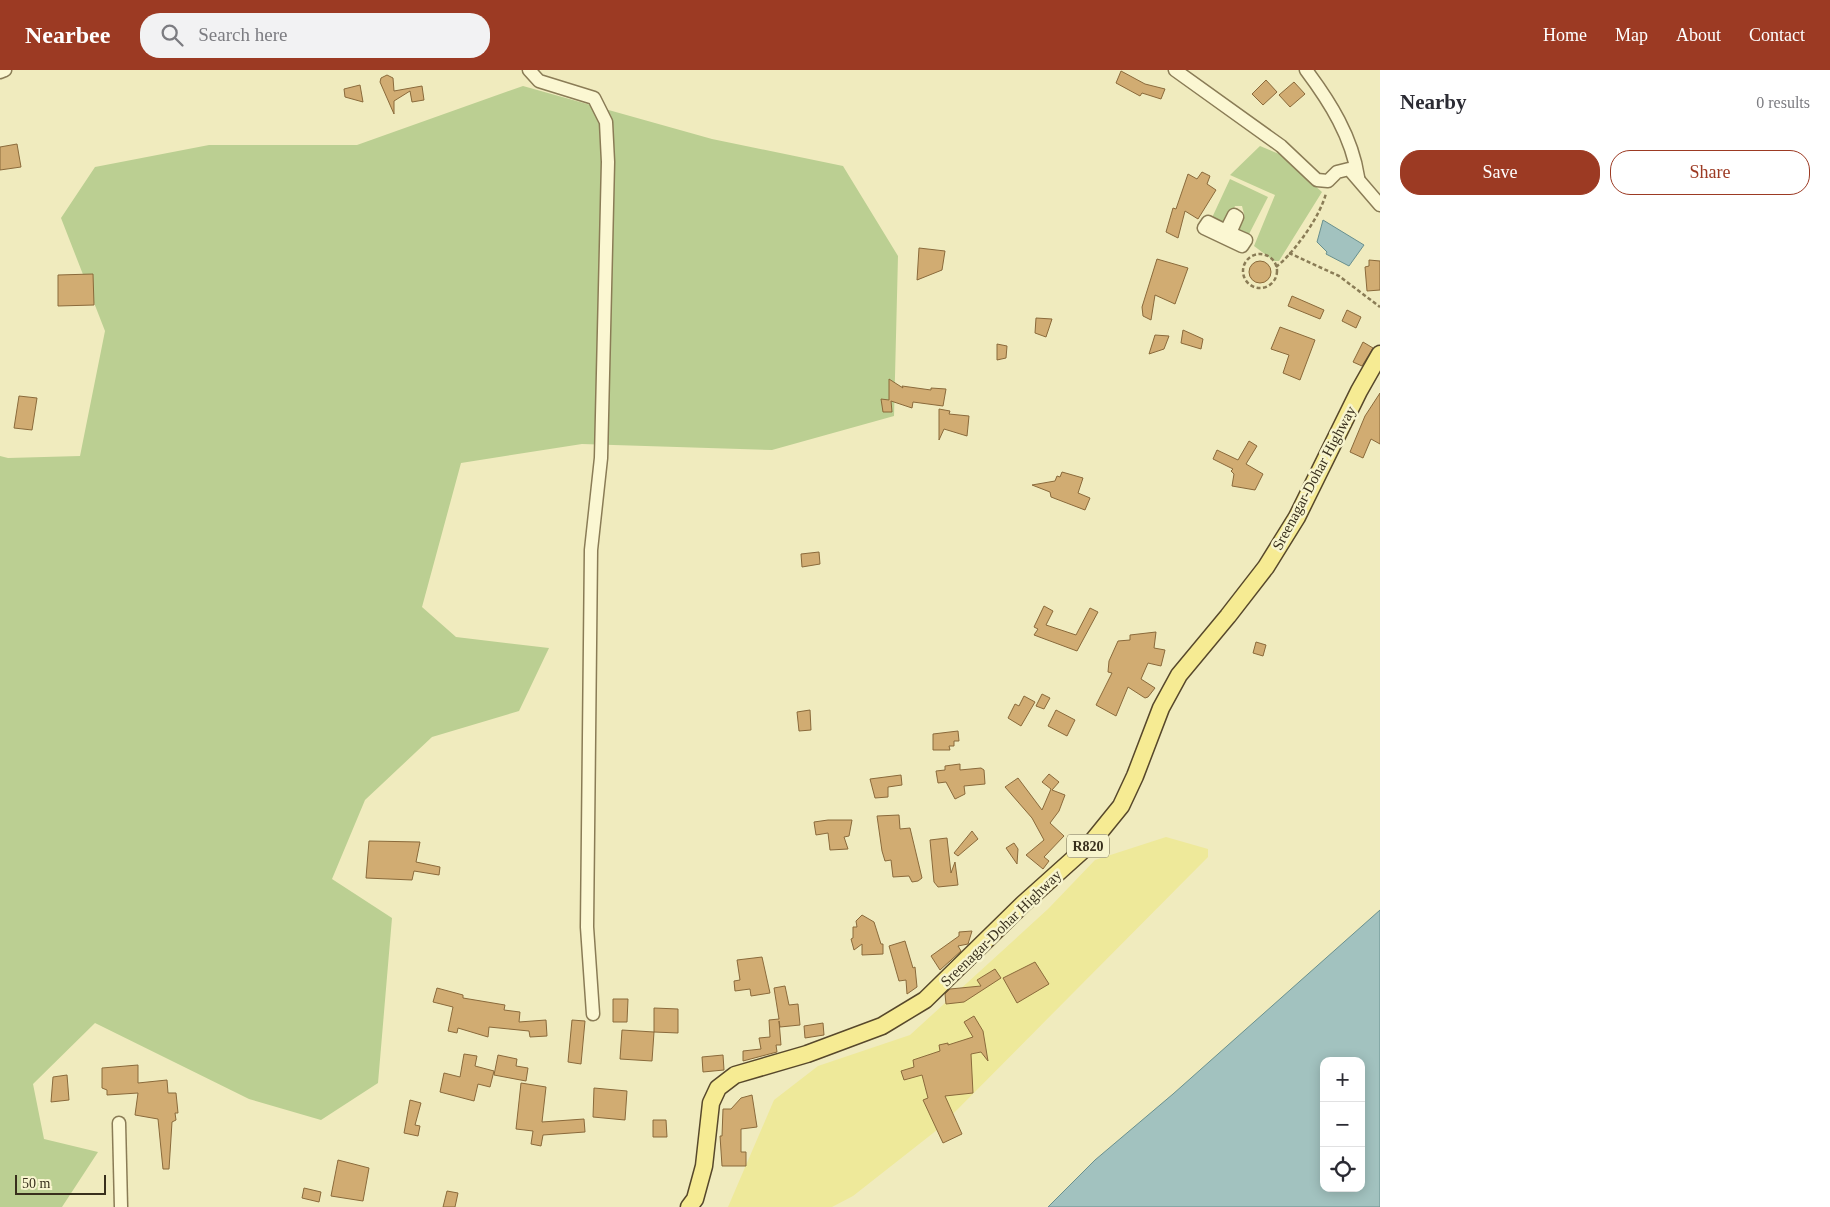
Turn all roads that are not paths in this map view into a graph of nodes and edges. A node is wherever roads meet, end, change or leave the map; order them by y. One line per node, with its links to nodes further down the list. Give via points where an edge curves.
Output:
1 (5, 70): 5 (street)
2 (529, 70): 9 (street, via 539,81 594,98 606,122 608,162 601,458 591,550 587,927)
3 (1175, 70): 6 (street, via 1281,146 1317,180 1328,181 1344,168)
4 (1306, 70): 6 (street, via 1329,100 1355,156)
5 (0, 72)
6 (1358, 177): 7 (street)
7 (1380, 205)
8 (1380, 354): 12 (main road, Sreenagar-Dohar Highway / R820, via 1297,517 1266,567 1179,675 1161,708 1136,776 1121,806 1091,843 925,1000 882,1026 807,1054 735,1075 718,1088 711,1103 704,1166 695,1199)
9 (593, 1014)
10 (119, 1124): 11 (street)
11 (121, 1207)
12 (689, 1207)

